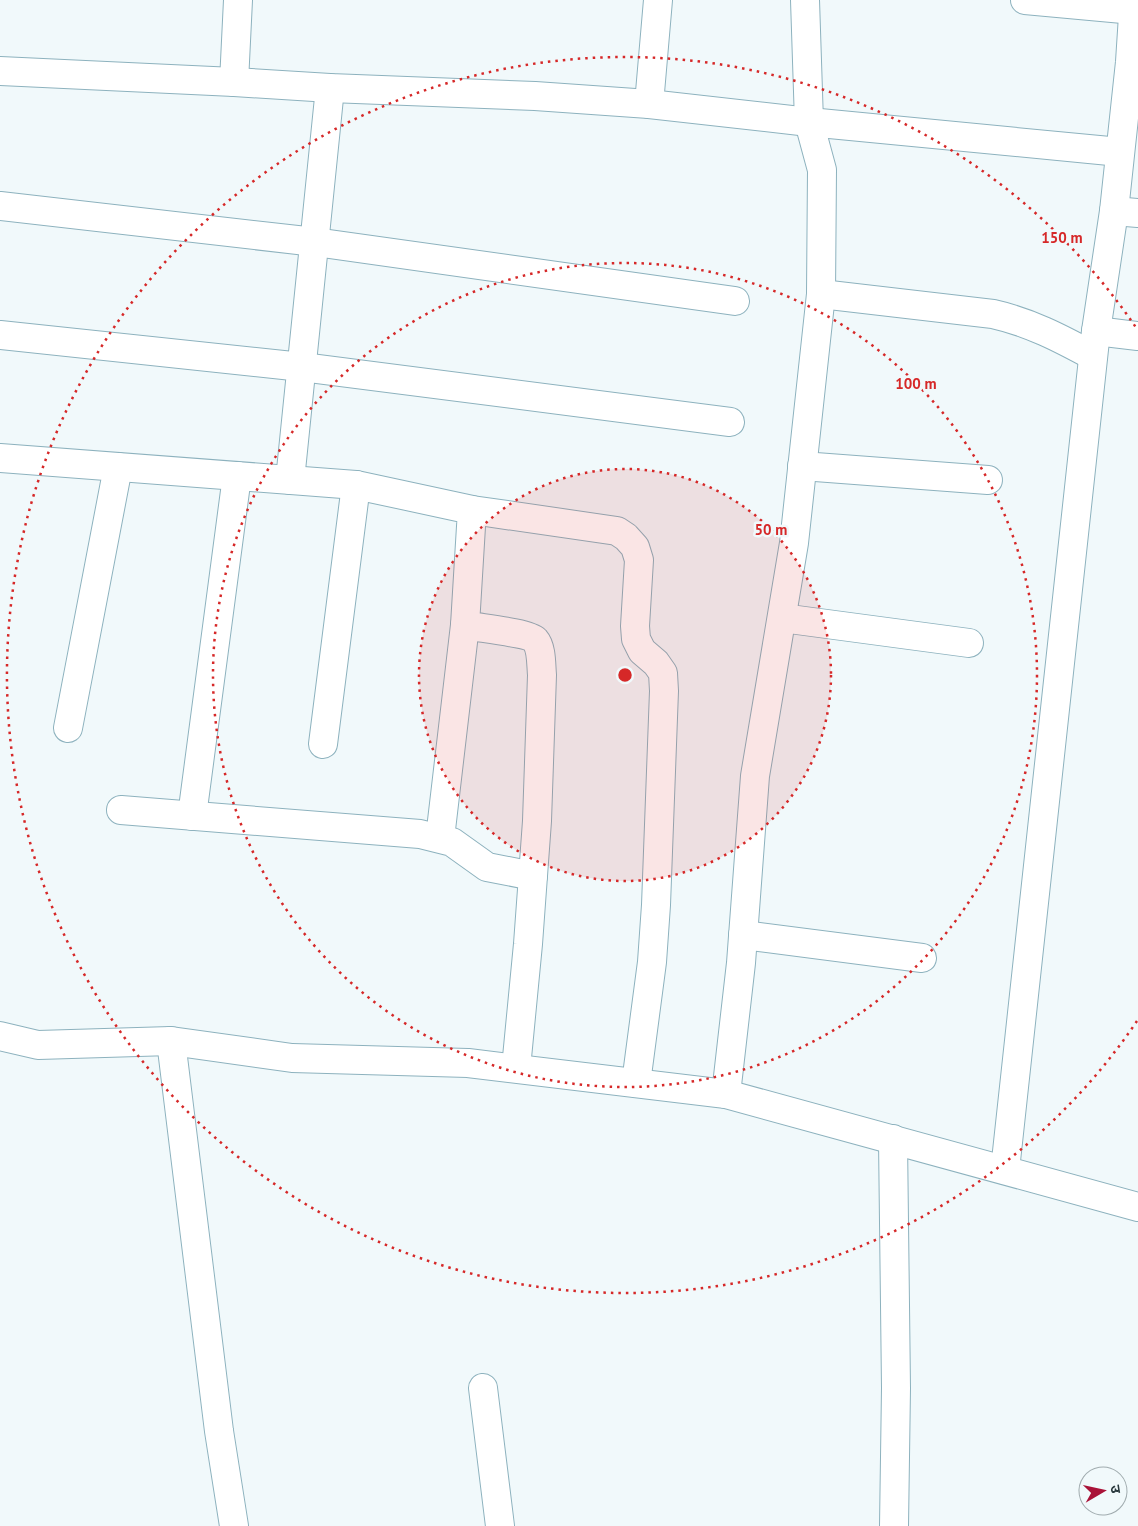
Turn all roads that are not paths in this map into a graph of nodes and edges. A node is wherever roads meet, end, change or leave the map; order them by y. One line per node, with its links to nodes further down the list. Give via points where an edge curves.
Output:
1 (238, 0): 8 (street)
2 (658, 0): 10 (street)
3 (804, 0): 11 (street)
4 (1026, 0): 5 (street)
5 (1134, 5): 6 (street)
6 (1134, 62): 12 (street)
7 (0, 71): 8 (street)
8 (234, 82): 9 (street)
9 (330, 88): 10 (street); 15 (street)
10 (650, 104): 11 (street)
11 (809, 122): 12 (street); 16 (street, via 822,170)
12 (1120, 152): 14 (street)
13 (0, 206): 15 (street)
14 (1126, 212): 20 (street)
15 (315, 242): 17 (street); 21 (street)
16 (821, 294): 20 (street, via 999,315); 24 (street)
17 (735, 300)
18 (0, 335): 21 (street)
19 (1138, 336): 20 (street)
20 (1094, 343): 48 (street)
21 (302, 367): 22 (street); 27 (street)
22 (730, 422)
23 (0, 458): 25 (street)
24 (802, 466): 28 (street); 31 (street)
25 (118, 467): 26 (street); 34 (street)
26 (237, 476): 27 (street); 37 (street)
27 (290, 480): 29 (street)
28 (988, 480)
29 (356, 485): 30 (street); 35 (street)
30 (472, 510): 32 (street); 45 (street, via 617,531 635,547 639,560 636,639 642,651 663,673 664,691 652,962)
31 (782, 618): 33 (street); 40 (street, via 756,776)
32 (465, 625): 38 (street); 39 (street, via 527,635 536,641 539,651 542,675)
33 (970, 643)
34 (68, 728)
35 (323, 744)
36 (121, 810): 37 (street)
37 (192, 816): 38 (street)
38 (440, 838): 39 (street, via 452,842 487,867)
39 (533, 876): 44 (street)
40 (743, 935): 41 (street); 46 (street)
41 (922, 958)
42 (0, 1036): 43 (street, via 38,1045)
43 (171, 1041): 44 (street, via 292,1058 468,1063); 51 (street, via 218,1432)
44 (516, 1068): 45 (street)
45 (636, 1083): 46 (street)
46 (726, 1094): 47 (street)
47 (893, 1140): 48 (street); 53 (street)
48 (1005, 1170): 49 (street)
49 (1138, 1206)
50 (483, 1388): 52 (street)
51 (234, 1526)
52 (500, 1526)
53 (894, 1526)

